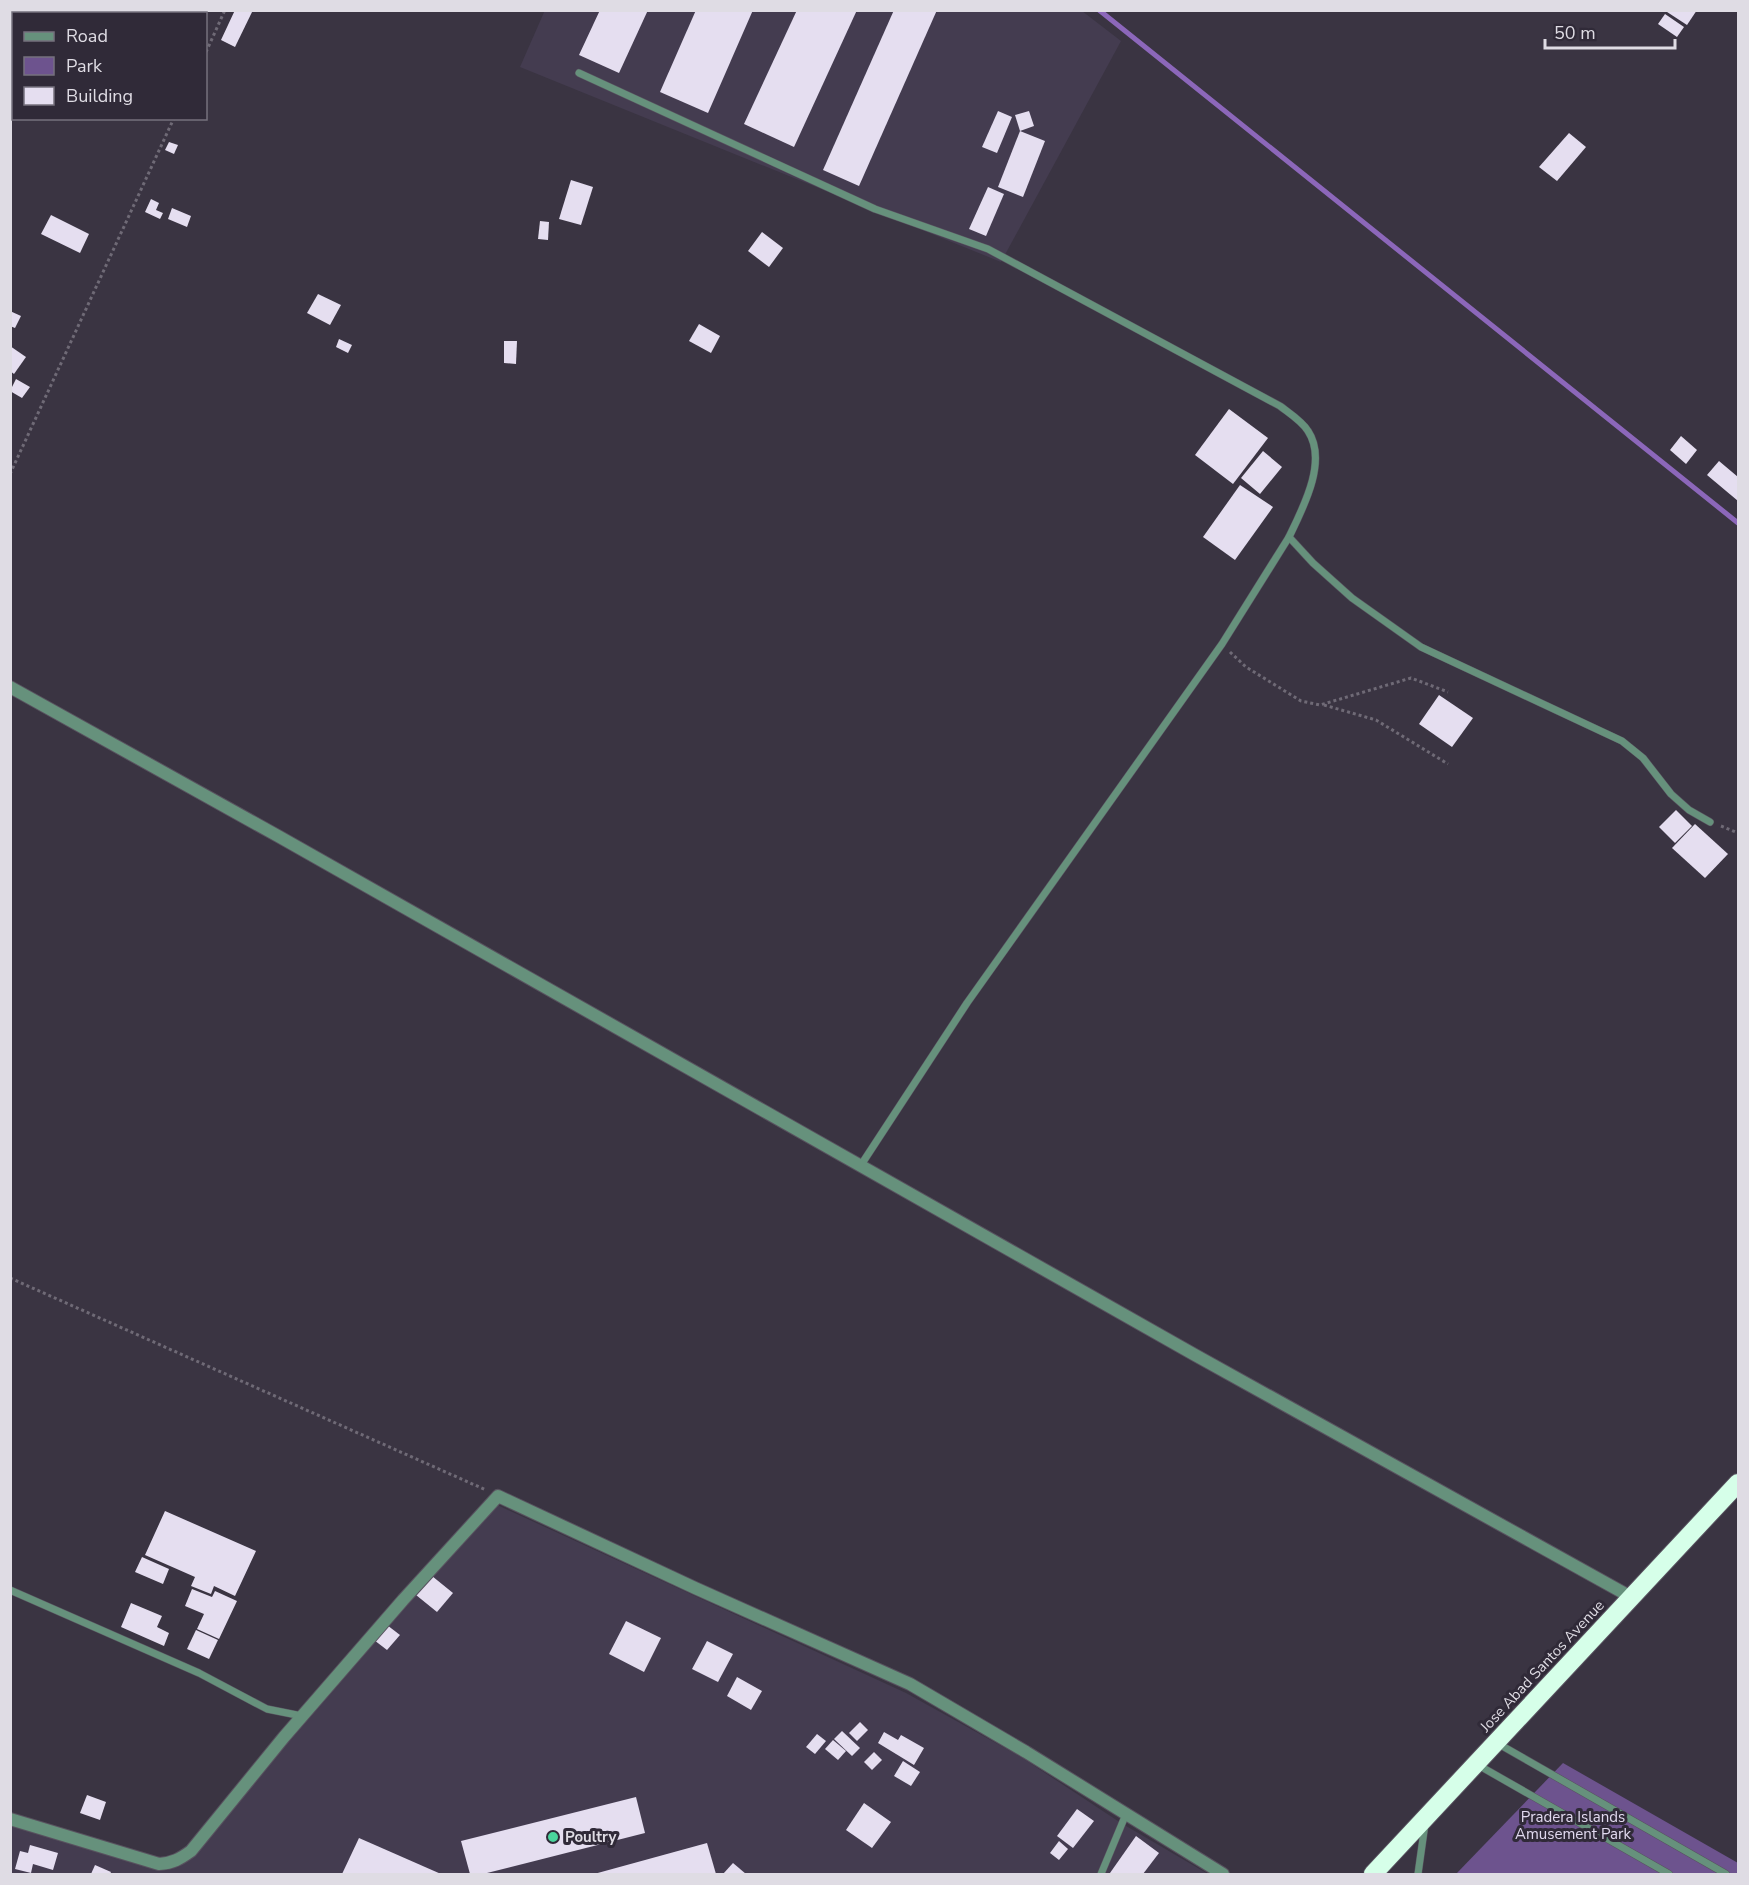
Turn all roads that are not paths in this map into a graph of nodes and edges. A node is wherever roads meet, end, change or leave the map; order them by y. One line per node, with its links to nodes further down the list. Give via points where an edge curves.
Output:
1 (579, 73): 2 (lane, via 875,209 988,249 1280,406 1308,430 1316,448 1311,488)
2 (1289, 537): 4 (lane, via 1352,598 1420,647 1622,741 1643,758 1671,794); 5 (lane, via 1222,644 967,1003)
3 (10, 687): 5 (street)
4 (1710, 822)
5 (861, 1165): 8 (street)
6 (1738, 1483): 8 (highway, Jose Abad Santos Avenue)
7 (10, 1590): 9 (lane, via 199,1673 267,1709)
8 (1630, 1597): 10 (highway, Jose Abad Santos Avenue)
9 (302, 1716): 12 (street, via 498,1497 910,1684); 13 (street, via 191,1851 171,1863 159,1864)
10 (1496, 1742): 11 (highway, Jose Abad Santos Avenue); 20 (lane)
11 (1476, 1764): 14 (highway, Jose Abad Santos Avenue); 19 (lane)
12 (1126, 1814): 15 (lane); 16 (street)
13 (10, 1819)
14 (1425, 1819): 17 (highway, Jose Abad Santos Avenue); 18 (lane)
15 (1101, 1875)
16 (1223, 1875)
17 (1373, 1875)
18 (1418, 1875)
19 (1670, 1875)
20 (1726, 1875)

